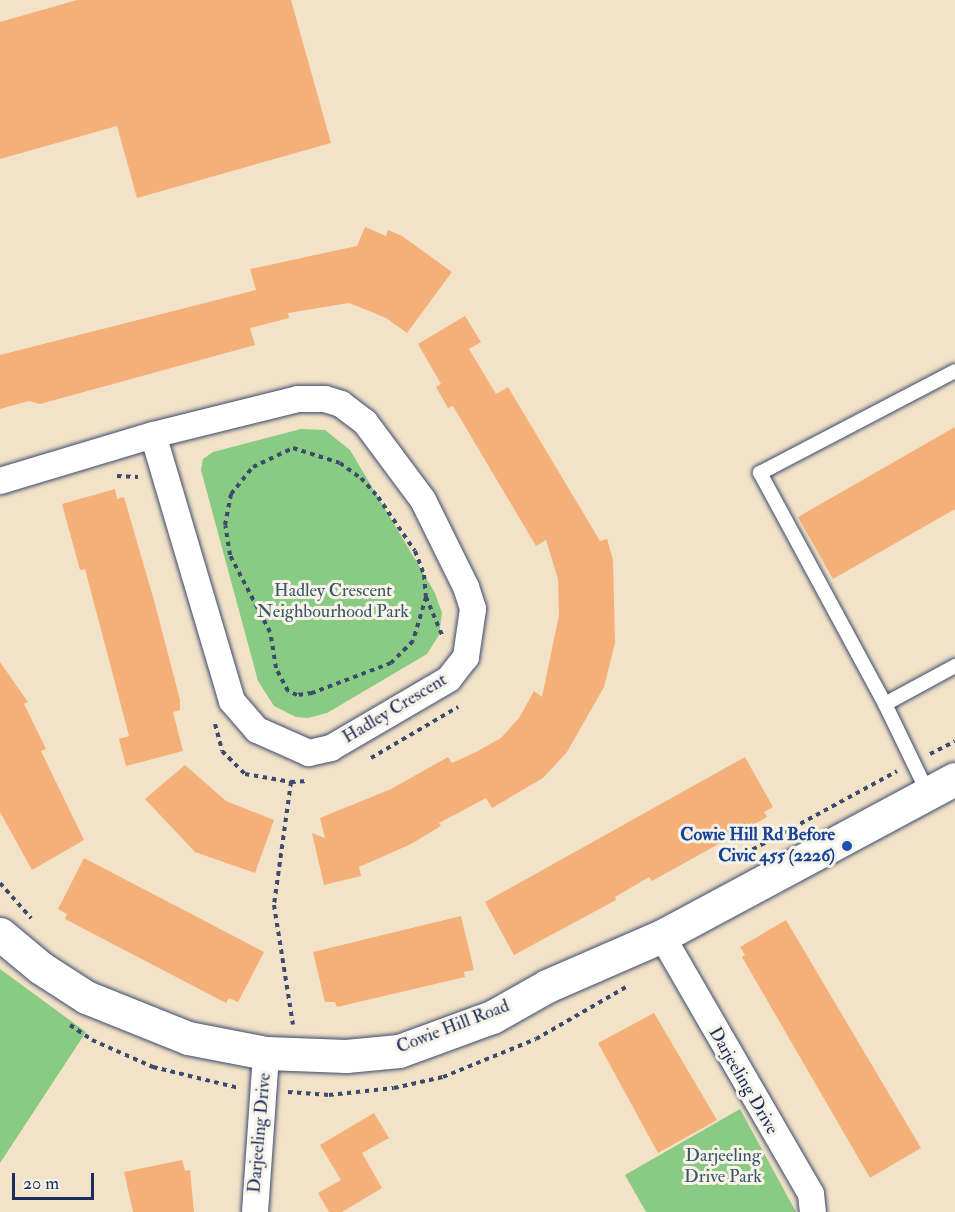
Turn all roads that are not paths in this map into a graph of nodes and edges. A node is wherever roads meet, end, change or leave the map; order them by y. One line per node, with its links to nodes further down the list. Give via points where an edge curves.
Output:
1 (955, 370): 5 (lane, via 760,473)
2 (153, 435): 2 (street, Hadley Crescent, via 298,399 325,399 341,404 365,422 423,500 466,587 473,609 466,657 449,679 331,748 309,753 257,730 232,701); 3 (street, Hadley Crescent)
3 (0, 481)
4 (955, 666): 5 (lane)
5 (885, 704): 6 (lane)
6 (941, 786): 8 (street, Cowie Hill Road)
7 (0, 934): 9 (street, Cowie Hill Road, via 41,968 86,997 136,1020 188,1038)
8 (665, 943): 9 (street, Cowie Hill Road, via 547,986 492,1017 399,1051 346,1056); 11 (street, Darjeeling Drive, via 811,1194)
9 (266, 1053): 10 (street, Darjeeling Drive)
10 (255, 1212)
11 (813, 1212)

